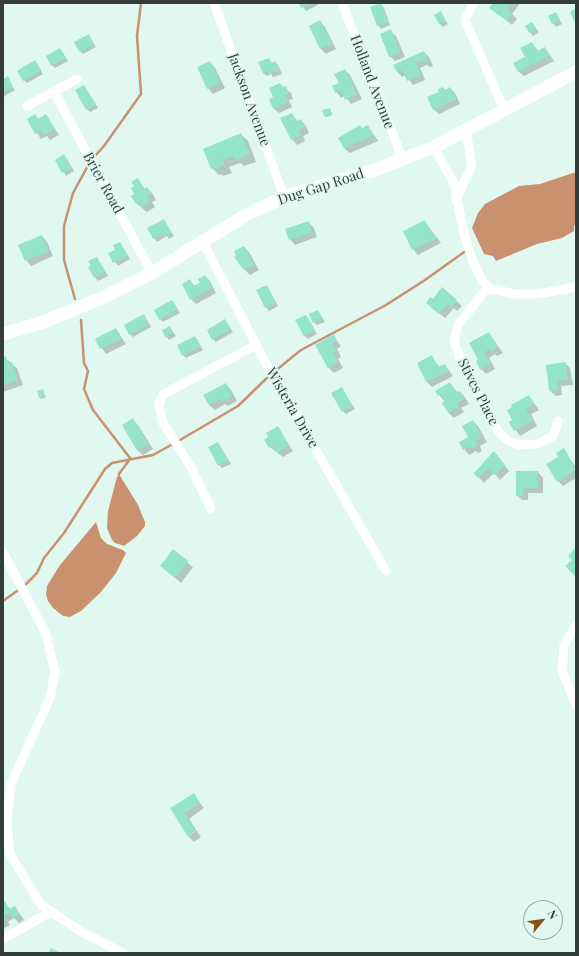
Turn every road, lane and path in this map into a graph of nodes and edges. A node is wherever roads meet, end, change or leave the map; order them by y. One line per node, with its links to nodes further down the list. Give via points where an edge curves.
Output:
1 (214, 3): 12 (street, Jackson Avenue)
2 (342, 3): 11 (street, Holland Avenue)
3 (473, 3): 8 (street, via 465,20)
4 (576, 72): 8 (street, Dug Gap Road)
5 (77, 79): 6 (street)
6 (54, 92): 7 (street); 15 (street, Brier Road)
7 (26, 106)
8 (504, 109): 9 (street, Dug Gap Road)
9 (466, 130): 10 (street, Dug Gap Road); 13 (street, via 472,165)
10 (434, 147): 11 (street, Dug Gap Road); 13 (street, via 454,184)
11 (402, 160): 12 (street, Dug Gap Road)
12 (284, 197): 14 (street, Dug Gap Road, via 246,215)
13 (456, 200): 16 (street, via 472,260 483,282)
14 (203, 242): 15 (street, Dug Gap Road); 19 (street, Wisteria Drive)
15 (152, 273): 18 (street, Dug Gap Road, via 75,310)
16 (488, 286): 17 (street, via 515,294 538,294); 20 (street, Stives Place, via 458,325 454,342 488,414 499,432 507,440 519,445 538,444 553,436)
17 (576, 287)
18 (3, 334)
19 (256, 345): 21 (street, via 162,395 159,406 163,423 191,467); 23 (street, Wisteria Drive)
20 (558, 421)
21 (211, 509)
22 (3, 552): 26 (street, via 46,634 55,672 50,698 11,784 8,821 10,854 32,893 41,905)
23 (386, 571)
24 (576, 626): 25 (street, via 564,645 562,670)
25 (576, 705)
26 (51, 912): 27 (street); 28 (street, via 80,931)
27 (3, 939)
28 (123, 953)

